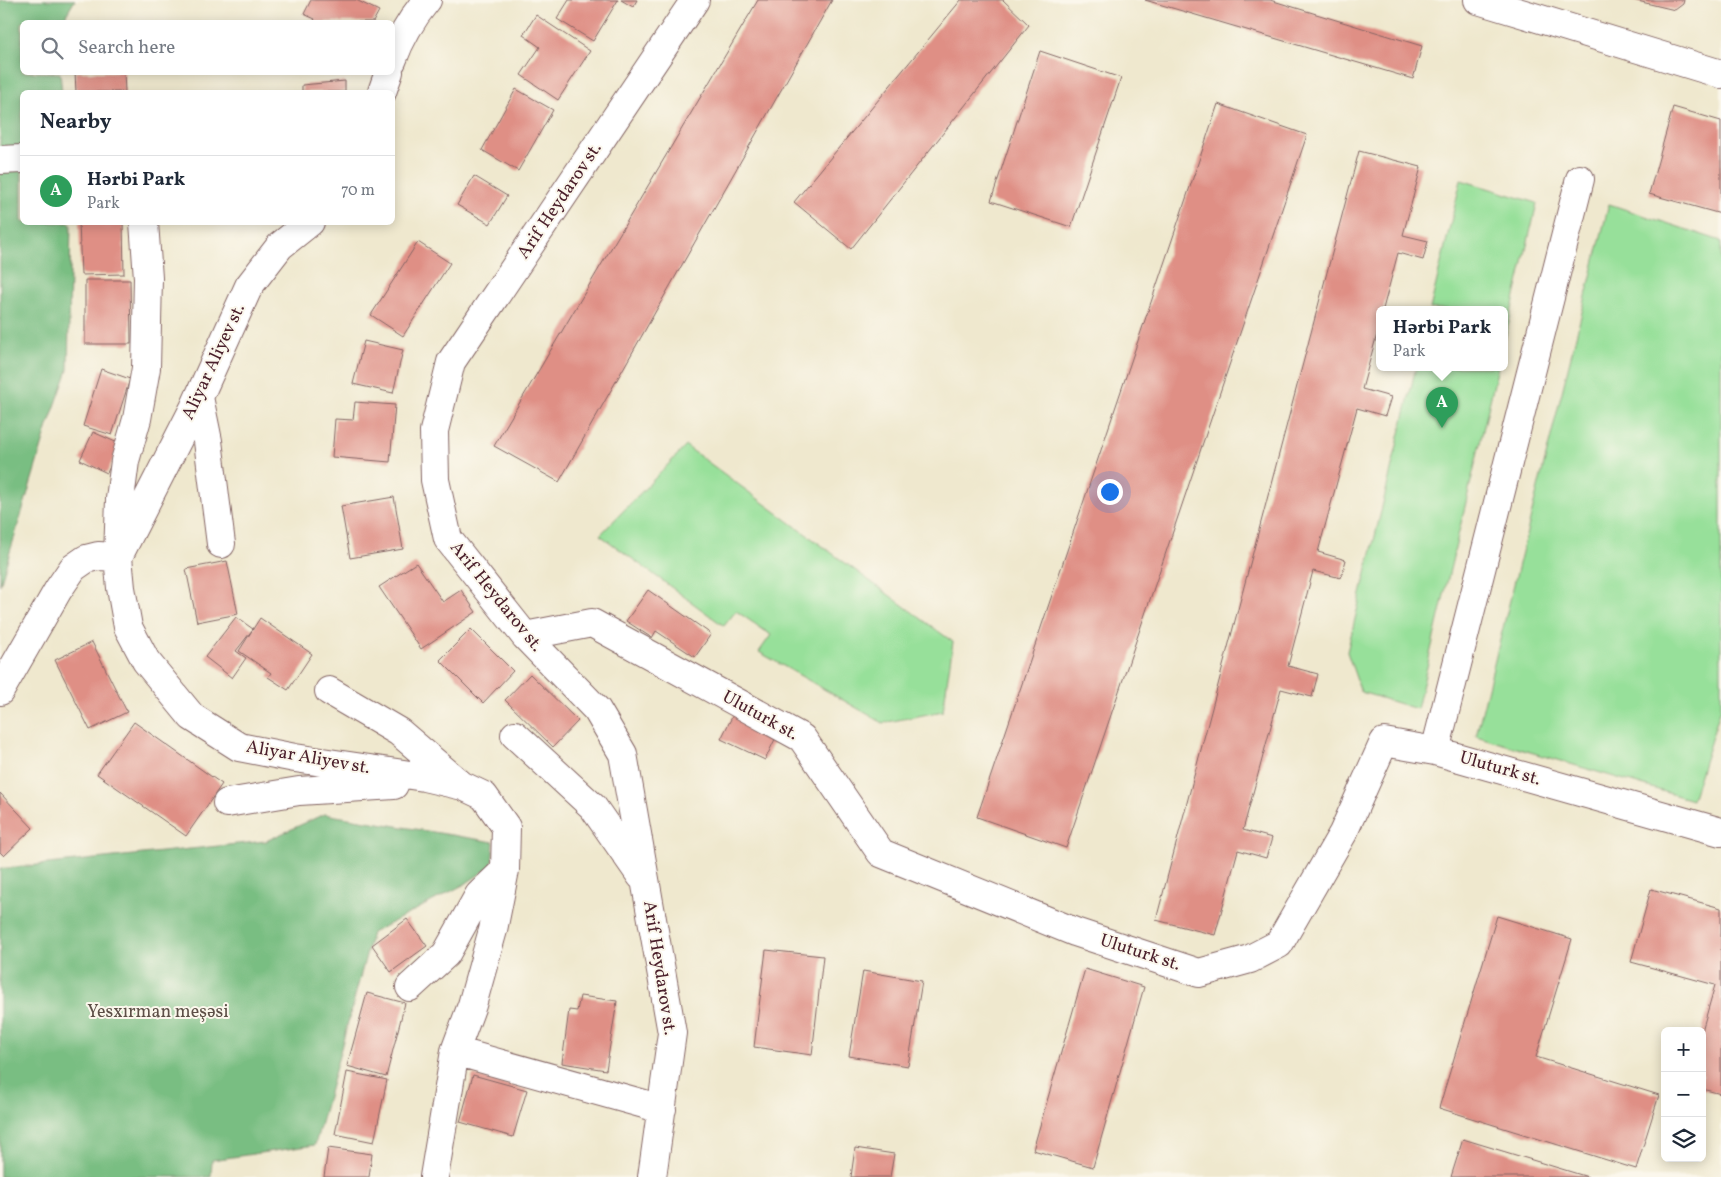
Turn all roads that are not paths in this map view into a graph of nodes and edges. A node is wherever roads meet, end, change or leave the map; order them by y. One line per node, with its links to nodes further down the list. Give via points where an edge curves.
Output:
1 (427, 0): 4 (street, via 416,13)
2 (695, 0): 16 (street, Arif Heydarov st., via 451,362 434,431 435,480 448,539)
3 (1478, 0): 5 (street)
4 (395, 54)
5 (1721, 74)
6 (387, 75): 7 (street)
7 (383, 90)
8 (20, 159): 9 (street)
9 (0, 160)
10 (1580, 179): 20 (street)
11 (144, 225): 15 (street, via 148,278 146,368 125,461)
12 (306, 225): 13 (street, Aliyar Aliyev st., via 280,246 248,286)
13 (199, 397): 14 (street); 15 (street, Aliyar Aliyev st.)
14 (221, 544)
15 (118, 557): 17 (street, via 98,556 73,568); 21 (street, Aliyar Aliyev st., via 128,627 146,661 192,718 239,747)
16 (525, 636): 20 (street, Uluturk st., via 592,623 802,738 881,853 1075,932 1199,972 1250,959 1279,944 1343,833 1384,742); 26 (street, Arif Heydarov st., via 597,710 622,754)
17 (0, 691)
18 (329, 691): 22 (street, via 399,732)
19 (515, 735): 26 (street, via 593,807)
20 (1436, 751): 24 (street, Uluturk st.)
21 (424, 777): 22 (street, Aliyar Aliyev st.); 23 (street, via 395,785 300,791)
22 (464, 786): 25 (street, Aliyar Aliyev st., via 484,796 506,827)
23 (227, 803)
24 (1721, 832)
25 (505, 870): 27 (street, via 479,895 446,954); 28 (street, Aliyar Aliyev st., via 493,930)
26 (646, 883): 29 (street, Arif Heydarov st., via 672,1033)
27 (410, 987)
28 (455, 1051): 29 (street); 30 (street, Aliyar Aliyev st.)
29 (662, 1109): 31 (street, Arif Heydarov st.)
30 (434, 1177)
31 (652, 1177)

